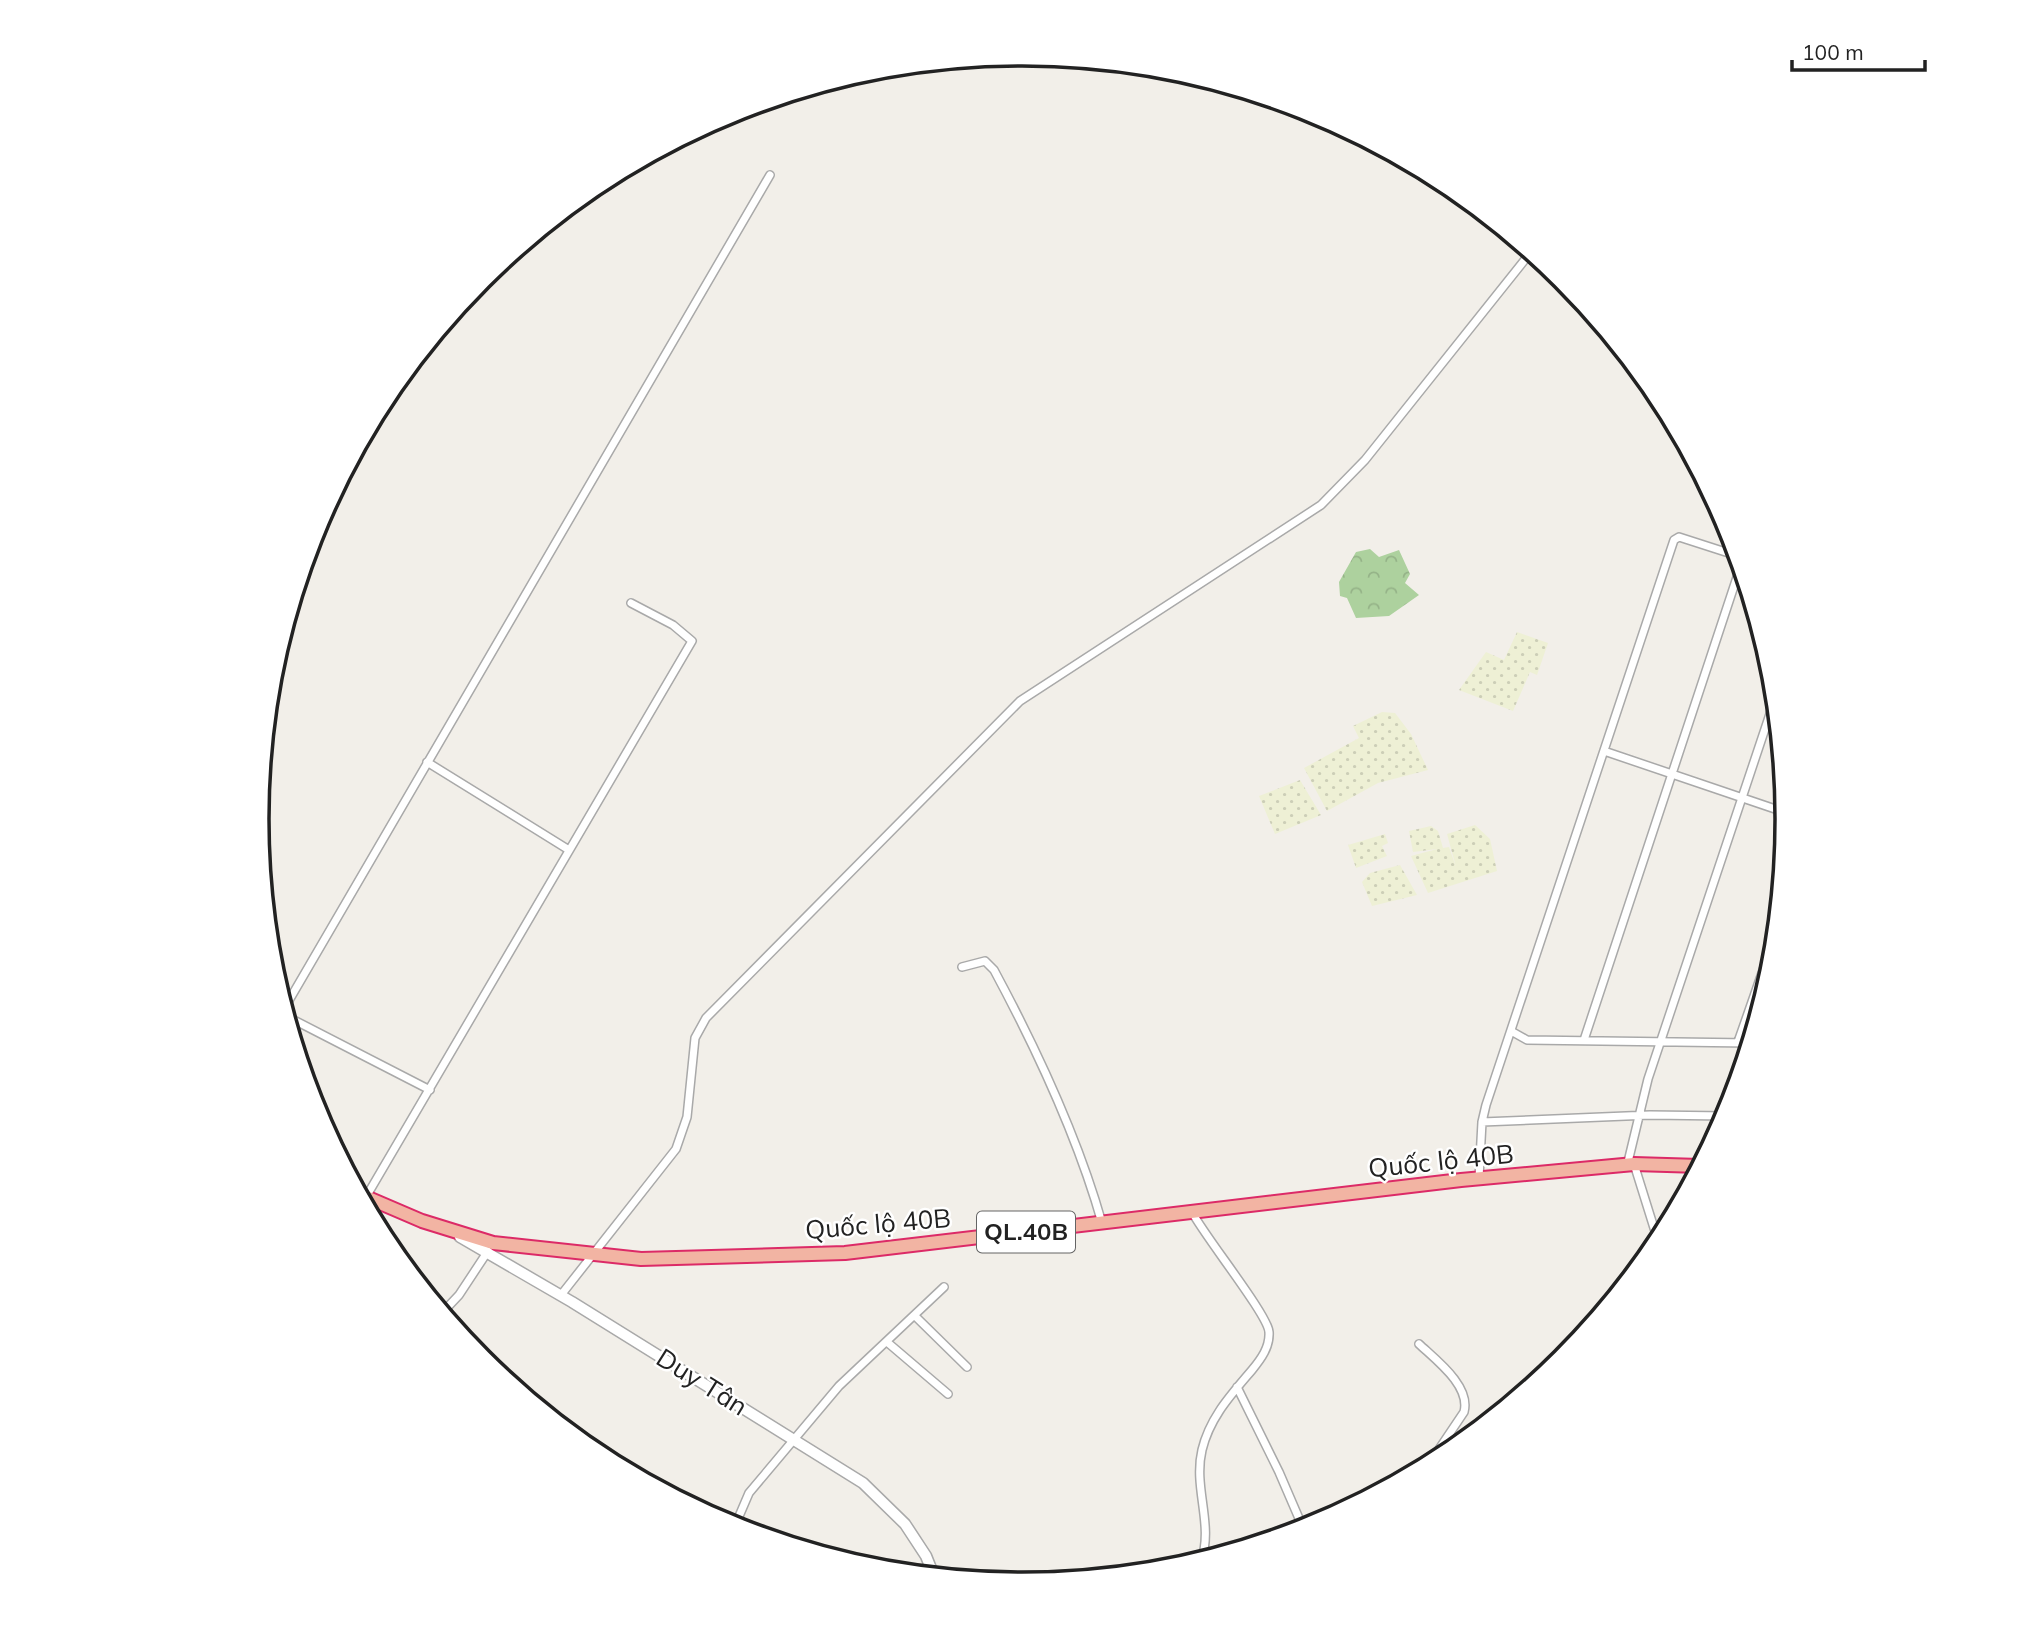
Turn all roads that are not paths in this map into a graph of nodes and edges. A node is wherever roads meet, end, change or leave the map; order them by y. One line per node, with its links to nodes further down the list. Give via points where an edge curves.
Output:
1 (770, 175): 8 (street)
2 (1525, 260): 35 (street, via 1365,460 1321,505 1020,701 706,1018 691,1054 687,1117 676,1149)
3 (1726, 553): 7 (street, via 1675,538)
4 (1736, 580): 9 (street)
5 (631, 603): 12 (street, via 673,625 692,641)
6 (1769, 718): 10 (street)
7 (1604, 751): 9 (street); 17 (street)
8 (427, 762): 12 (street); 14 (street)
9 (1672, 774): 10 (street); 19 (street)
10 (1742, 798): 11 (street); 18 (street)
11 (1775, 809)
12 (569, 850): 21 (street)
13 (962, 967): 31 (street, via 985,961 994,970 1067,1122)
14 (291, 997)
15 (1752, 1001): 20 (street)
16 (297, 1022): 21 (street)
17 (1511, 1031): 19 (street, via 1527,1040); 24 (street)
18 (1661, 1040): 19 (street); 20 (street); 22 (street)
19 (1584, 1041)
20 (1738, 1042)
21 (430, 1090): 28 (street)
22 (1638, 1115): 23 (street); 24 (street); 25 (street)
23 (1714, 1116)
24 (1482, 1122): 27 (street)
25 (1631, 1165): 26 (highway, Quốc lộ 40B / QL.40B); 27 (highway, Quốc lộ 40B / QL.40B); 33 (street)
26 (1690, 1166)
27 (1479, 1178): 30 (highway, Quốc lộ 40B / QL.40B)
28 (366, 1189)
29 (373, 1200): 32 (highway, Quốc lộ 40B / QL.40B)
30 (1192, 1212): 31 (highway, Quốc lộ 40B / QL.40B); 43 (street, via 1268,1326 1267,1348)
31 (1102, 1223): 35 (highway, Quốc lộ 40B / QL.40B, via 845,1253 641,1259)
32 (435, 1225): 34 (street, Duy Tân); 35 (highway, Quốc lộ 40B / QL.40B, via 493,1243)
33 (1654, 1229)
34 (488, 1251): 37 (street, Duy Tân); 38 (street)
35 (593, 1255): 37 (street)
36 (944, 1287): 39 (street)
37 (561, 1295): 45 (street, Duy Tân)
38 (448, 1306)
39 (915, 1316): 40 (street); 42 (street)
40 (887, 1342): 44 (street); 45 (street, via 839,1386)
41 (1419, 1344): 46 (street, via 1455,1382 1465,1403)
42 (967, 1367)
43 (1237, 1387): 48 (street); 49 (street, via 1216,1415 1200,1458 1206,1528)
44 (948, 1394)
45 (795, 1440): 47 (street, via 749,1493); 50 (street, Duy Tân, via 863,1483 905,1524)
46 (1442, 1444)
47 (739, 1517)
48 (1299, 1519)
49 (1203, 1550)
50 (930, 1567)

